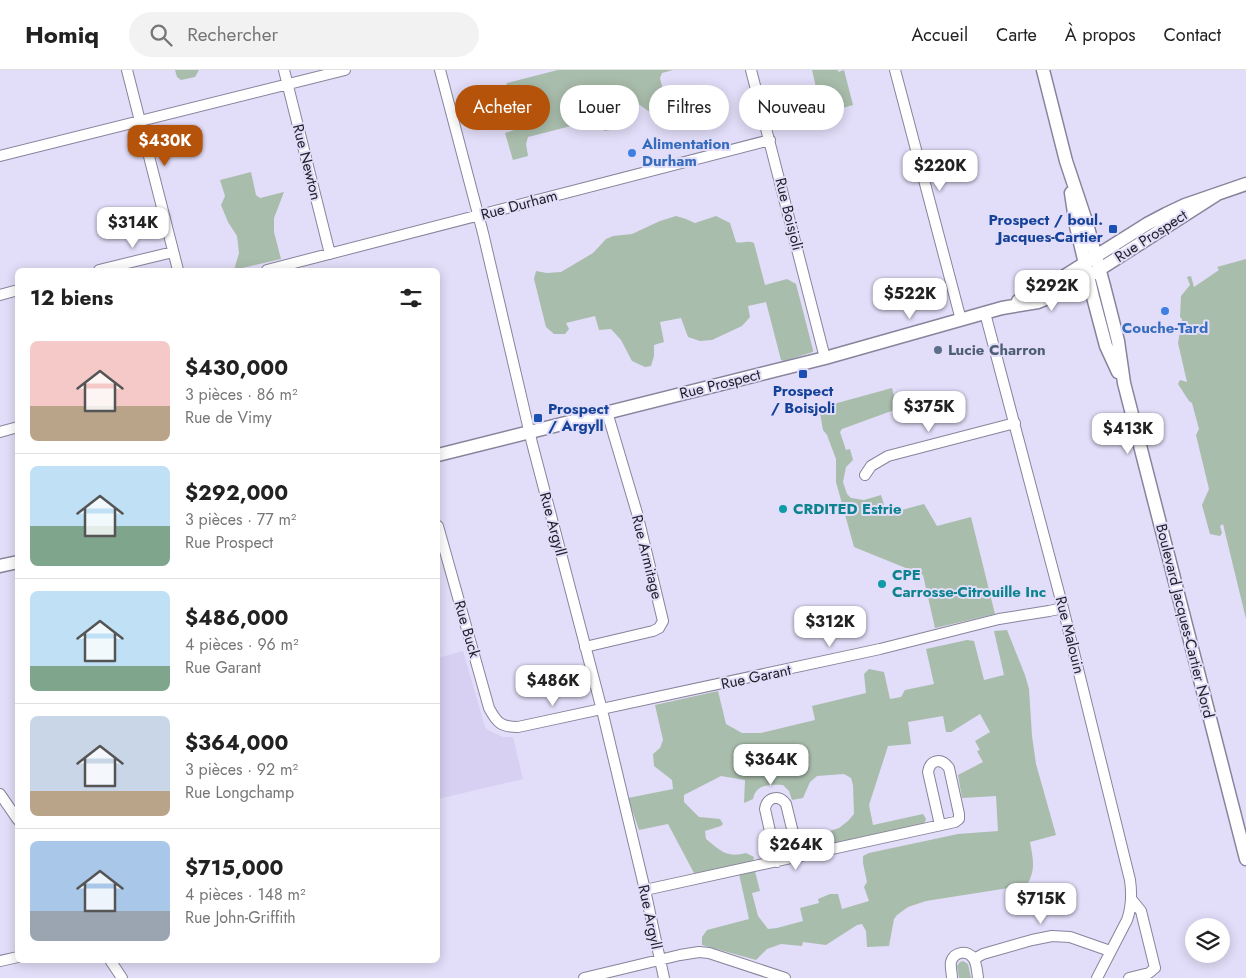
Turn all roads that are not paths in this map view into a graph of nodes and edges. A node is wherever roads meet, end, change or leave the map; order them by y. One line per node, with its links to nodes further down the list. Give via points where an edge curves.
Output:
1 (128, 70): 9 (street)
2 (284, 70): 8 (street, Rue Newton)
3 (346, 70): 8 (street)
4 (440, 70): 15 (street, Rue Argyll)
5 (751, 70): 10 (street, Rue Boisjoli)
6 (895, 70): 29 (street)
7 (1043, 70): 12 (street, Boulevard Jacques-Cartier Nord)
8 (287, 84): 9 (street); 17 (street, Rue Newton)
9 (140, 121): 11 (street); 16 (street)
10 (770, 140): 15 (street, Rue Durham); 30 (street, Rue Boisjoli)
11 (0, 156)
12 (1066, 161): 18 (street, Boulevard Jacques-Cartier Nord); 19 (street, Boulevard Jacques-Cartier Nord)
13 (1246, 184): 14 (street, Rue Prospect)
14 (1216, 196): 18 (street, Rue Prospect, via 1166,214); 23 (street, Rue Prospect)
15 (478, 216): 17 (street, Rue Durham); 36 (street, Rue Argyll)
16 (173, 252): 20 (street); 21 (street)
17 (330, 254): 22 (street, Rue Durham)
18 (1096, 256): 19 (street, Rue Prospect); 23 (street, Boulevard Jacques-Cartier Nord)
19 (1084, 263): 24 (street, Boulevard Jacques-Cartier Nord); 27 (street, Rue Prospect, via 1047,287)
20 (107, 268)
21 (177, 268)
22 (275, 268)
23 (1100, 269): 24 (street, Rue Prospect); 31 (street, Boulevard Jacques-Cartier Nord, via 1118,341)
24 (1088, 277): 27 (street, Rue Prospect, via 1050,298); 31 (street, Boulevard Jacques-Cartier Nord, via 1106,346)
25 (15, 291): 26 (street)
26 (0, 295)
27 (1002, 308): 28 (street, Rue Prospect)
28 (985, 313): 29 (street, Rue Prospect); 33 (street, Rue Malouin)
29 (961, 320): 30 (street, Rue Prospect)
30 (825, 358): 32 (street, Rue Prospect)
31 (1124, 383): 50 (street, Boulevard Jacques-Cartier Nord)
32 (607, 412): 36 (street, Rue Prospect); 43 (street, Rue Armitage, via 637,513 663,621 653,631)
33 (1015, 423): 38 (street, via 888,456 871,466); 42 (street, Rue Malouin)
34 (15, 428): 35 (street)
35 (0, 432)
36 (530, 432): 37 (street, Rue Prospect); 43 (street, Rue Argyll)
37 (440, 454)
38 (865, 475)
39 (440, 533): 45 (street, Rue Buck, via 490,708 496,720)
40 (15, 563): 41 (street)
41 (0, 566)
42 (1063, 608): 44 (street, Rue Garant, via 999,619 880,649); 53 (street, Rue Malouin, via 1130,880)
43 (586, 647): 44 (street, Rue Argyll)
44 (602, 710): 45 (street, Rue Garant); 52 (street, Rue Argyll)
45 (506, 727)
46 (0, 794): 47 (street)
47 (15, 816)
48 (940, 825): 48 (street, via 955,822 959,814 949,768 944,762 937,761 929,766 928,772); 49 (street)
49 (799, 857): 51 (street); 51 (street, via 786,804 774,798 769,800 765,809)
50 (1246, 859)
51 (778, 862): 52 (street)
52 (645, 890): 57 (street, Rue Argyll)
53 (1132, 900): 54 (street, Rue Malouin, via 1127,920); 67 (street, Rue Malouin, via 1141,911 1155,968 1149,973)
54 (1110, 951): 56 (street, via 1070,937 1052,936); 66 (street, Rue Malouin)
55 (15, 958): 58 (street)
56 (974, 959): 64 (street, via 965,952 956,955 950,963); 65 (street)
57 (660, 960): 61 (street); 62 (street, Rue Argyll); 63 (street, via 699,952)
58 (0, 961)
59 (112, 963): 60 (street)
60 (122, 978)
61 (584, 978)
62 (664, 978)
63 (785, 978)
64 (952, 978)
65 (978, 978)
66 (1097, 978)
67 (1129, 978)

